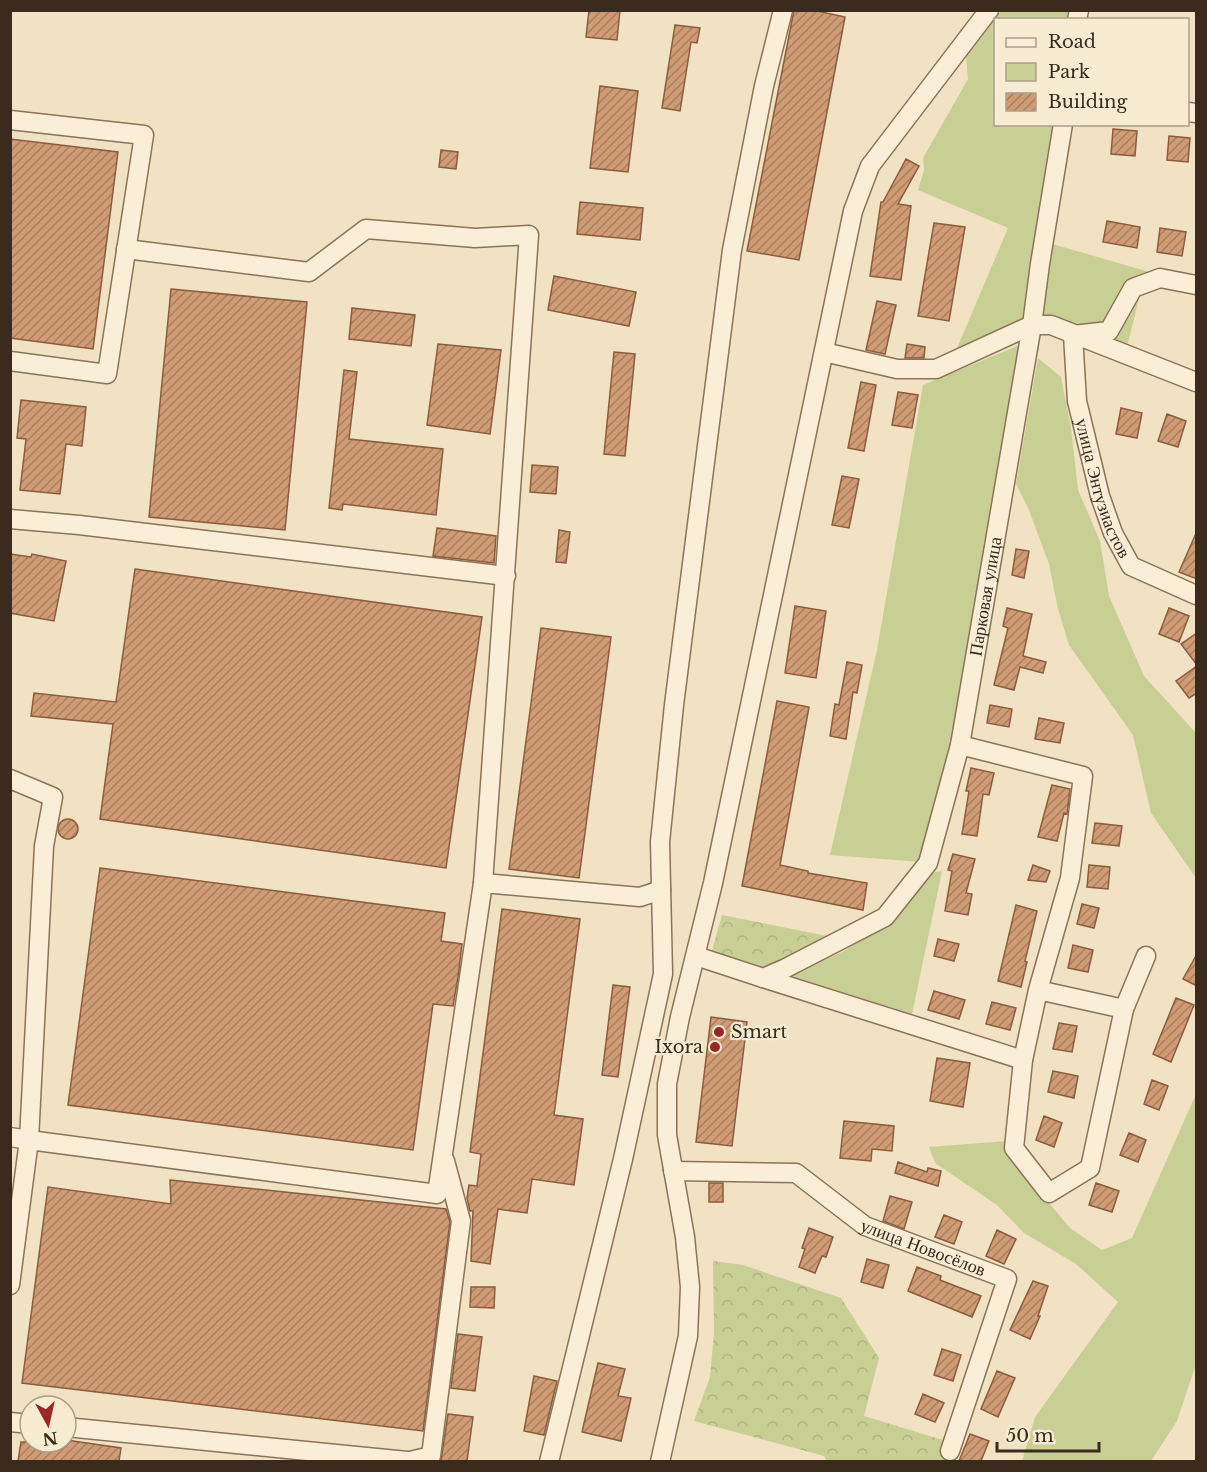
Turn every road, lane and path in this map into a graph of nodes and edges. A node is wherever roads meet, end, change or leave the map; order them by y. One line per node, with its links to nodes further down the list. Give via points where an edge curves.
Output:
1 (783, 10): 18 (street, via 732,250 673,717 660,842)
2 (989, 10): 9 (street, via 870,166 853,212)
3 (10, 120): 5 (street, via 144,135)
4 (1063, 126): 7 (street, Парковая улица)
5 (126, 249): 10 (street, via 107,375); 13 (street, via 309,272 366,229 475,238 529,235)
6 (1197, 285): 8 (street, via 1160,278 1132,288 1109,331)
7 (1032, 325): 8 (street, via 1051,325); 9 (street, via 936,369 897,369); 15 (street, Парковая улица)
8 (1073, 335): 11 (street); 14 (street, улица Энтузиастов, via 1077,401 1113,533 1131,566)
9 (824, 352): 19 (street)
10 (10, 362)
11 (1197, 382)
12 (10, 519): 13 (street)
13 (506, 576): 17 (street)
14 (1197, 595)
15 (960, 745): 21 (street, Парковая улица, via 928,863 885,917); 22 (street, via 1083,776 1070,878)
16 (10, 779): 26 (street, via 53,797 44,846)
17 (483, 883): 18 (street, via 640,897); 27 (street)
18 (661, 890): 33 (street, via 663,974 623,1159)
19 (696, 956): 21 (street); 28 (street, via 667,1084 667,1135)
20 (1146, 956): 23 (street)
21 (763, 978): 24 (street)
22 (1038, 990): 23 (street); 24 (street)
23 (1124, 1009): 24 (street, via 1090,1168 1049,1193 1014,1148)
24 (1023, 1060)
25 (10, 1137): 26 (street)
26 (29, 1140): 27 (street, via 437,1194); 29 (street)
27 (443, 1153): 32 (street, via 461,1221 431,1456)
28 (674, 1171): 31 (street, улица Новосёлов, via 796,1173 865,1227 1007,1279); 34 (street, via 690,1287 688,1336)
29 (10, 1285)
30 (78, 1428): 32 (street)
31 (950, 1451)
32 (407, 1461)
33 (549, 1461)
34 (660, 1461)

